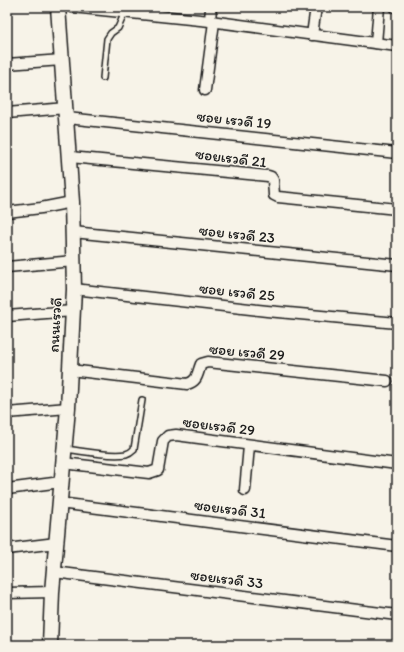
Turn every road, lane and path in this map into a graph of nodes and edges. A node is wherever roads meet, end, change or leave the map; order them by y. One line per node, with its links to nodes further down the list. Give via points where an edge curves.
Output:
1 (58, 7): 11 (street, ถนนเรวดี)
2 (72, 7): 6 (street)
3 (211, 7): 7 (street)
4 (316, 7): 8 (street)
5 (379, 7): 9 (street)
6 (130, 11): 7 (street); 13 (lane, via 108,39)
7 (212, 21): 8 (street); 14 (street)
8 (312, 35): 9 (street)
9 (376, 43): 10 (street)
10 (397, 46)
11 (62, 60): 12 (street); 16 (street, ถนนเรวดี)
12 (7, 64)
13 (103, 78)
14 (205, 90)
15 (7, 112): 16 (street, ซอย เรวดี 19)
16 (67, 113): 17 (street, ซอย เรวดี 19); 18 (street, ถนนเรวดี)
17 (397, 153)
18 (70, 157): 19 (street, ถนนเรวดี); 20 (street, ซอยเรวดี 21, via 268,176 273,180 274,195 278,197)
19 (72, 202): 21 (street); 22 (street, ถนนเรวดี)
20 (397, 209)
21 (7, 212)
22 (73, 232): 23 (street, ถนนเรวดี); 24 (street, ซอย เรวดี 23)
23 (74, 261): 25 (street); 26 (street, ถนนเรวดี)
24 (397, 265)
25 (7, 267)
26 (74, 289): 27 (street, ถนนเรวดี); 29 (street, ซอย เรวดี 25)
27 (73, 311): 28 (street); 30 (street, ถนนเรวดี)
28 (7, 316)
29 (397, 323)
30 (70, 370): 31 (street, ซอย เรวดี 29, via 187,384 194,382 201,364 208,362); 33 (street, ถนนเรวดี)
31 (387, 381)
32 (142, 400): 36 (lane, via 134,449 131,452 108,454)
33 (68, 408): 34 (street); 36 (street, ถนนเรวดี)
34 (7, 413)
35 (250, 446): 37 (street, ซอยเรวดี 29, via 168,436 163,441 158,470 149,473); 38 (street, ซอยเรวดี 29); 41 (street)
36 (64, 449): 37 (street, ถนนเรวดี)
37 (63, 463): 39 (street, ถนนเรวดี)
38 (397, 464)
39 (61, 482): 40 (street); 42 (street, ถนนเรวดี)
40 (7, 489)
41 (245, 490)
42 (59, 502): 43 (street, ถนนเรวดี); 44 (street, ซอยเรวดี 31)
43 (56, 543): 45 (street); 46 (street, ถนนเรวดี)
44 (397, 546)
45 (7, 549)
46 (54, 572): 47 (street, ถนนเรวดี); 49 (street, ซอยเรวดี 33)
47 (52, 592): 48 (street); 50 (street, ถนนเรวดี)
48 (7, 593)
49 (397, 615)
50 (53, 645)

